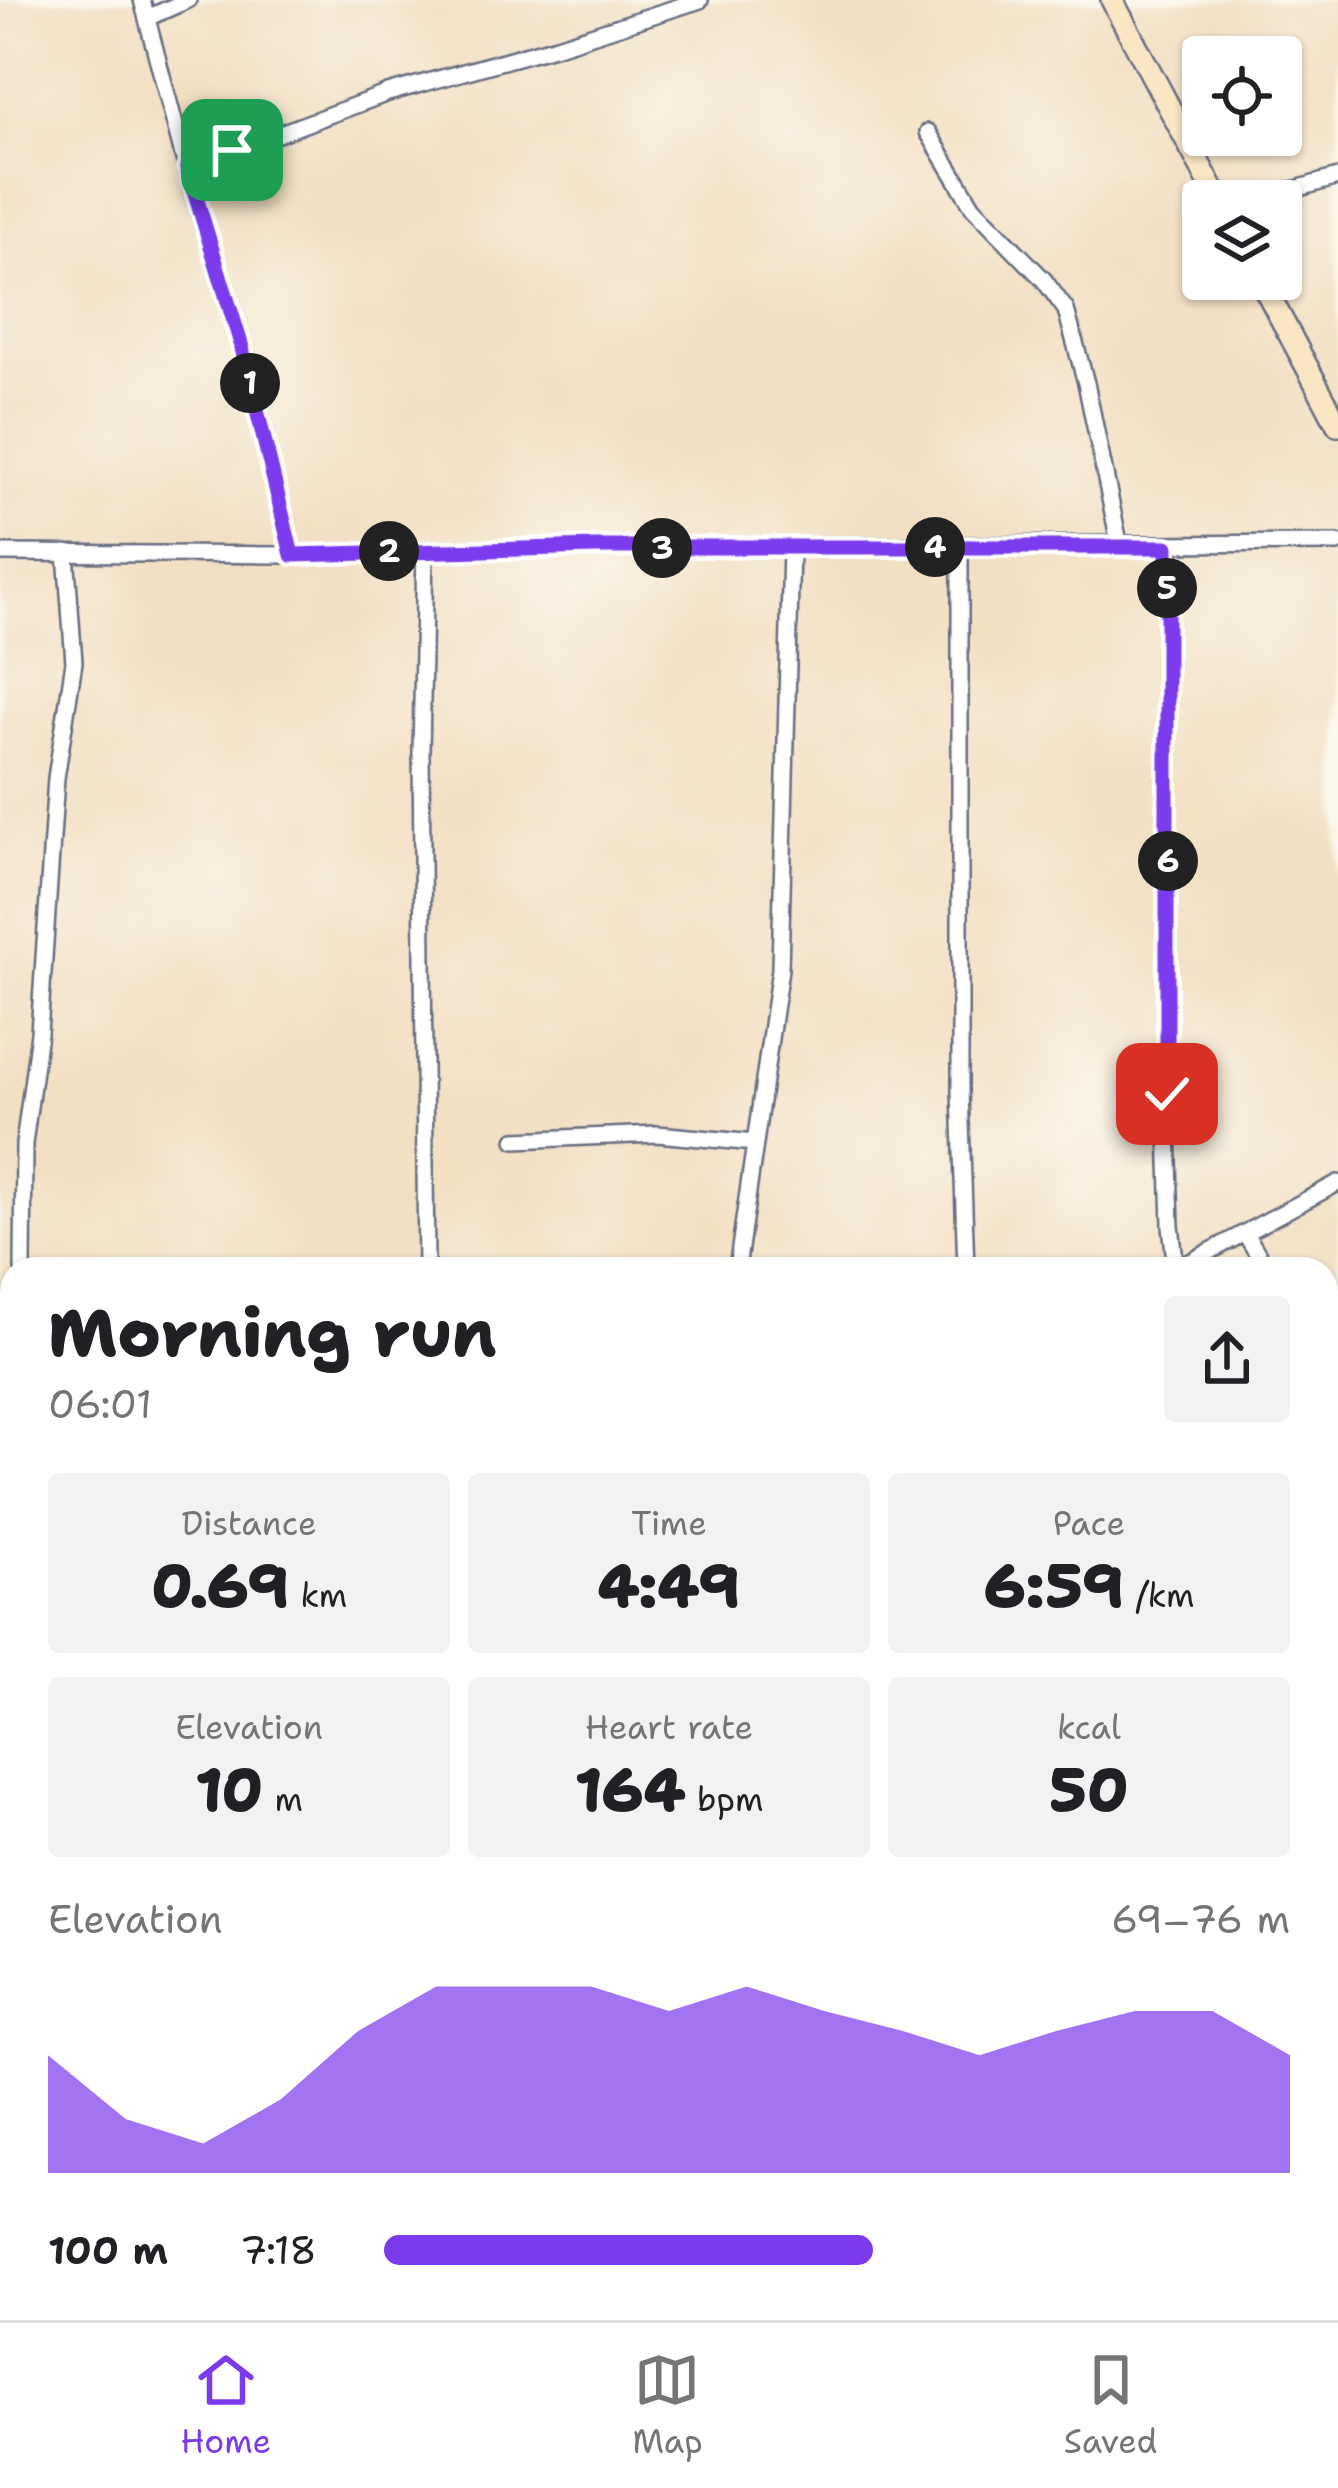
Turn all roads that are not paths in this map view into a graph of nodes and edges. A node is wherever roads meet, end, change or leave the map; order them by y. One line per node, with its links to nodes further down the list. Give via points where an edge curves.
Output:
1 (142, 0): 5 (street)
2 (188, 0): 5 (street)
3 (700, 0): 7 (street, via 433,78)
4 (1112, 0): 9 (main road)
5 (147, 18): 7 (street)
6 (928, 131): 15 (street, via 973,207 1066,310)
7 (187, 168): 21 (street, via 241,344)
8 (1338, 177): 10 (street)
9 (1208, 180)
10 (1302, 187)
11 (1272, 300): 12 (main road)
12 (1338, 425)
13 (1338, 543): 16 (street)
14 (960, 547): 15 (street); 17 (street); 29 (street)
15 (1120, 547): 16 (street)
16 (1167, 547): 30 (street, via 1167,1094)
17 (791, 549): 18 (street); 23 (street, via 780,969)
18 (425, 550): 21 (street); 27 (street)
19 (0, 553): 20 (street)
20 (66, 553): 21 (street); 26 (street, via 74,662 24,1144)
21 (292, 555)
22 (515, 1140): 23 (street, via 657,1133)
23 (755, 1143): 28 (street)
24 (1338, 1183): 25 (street)
25 (1245, 1233): 31 (street); 32 (street)
26 (23, 1257)
27 (426, 1257)
28 (739, 1257)
29 (966, 1257)
30 (1175, 1257)
31 (1200, 1257)
32 (1260, 1257)

